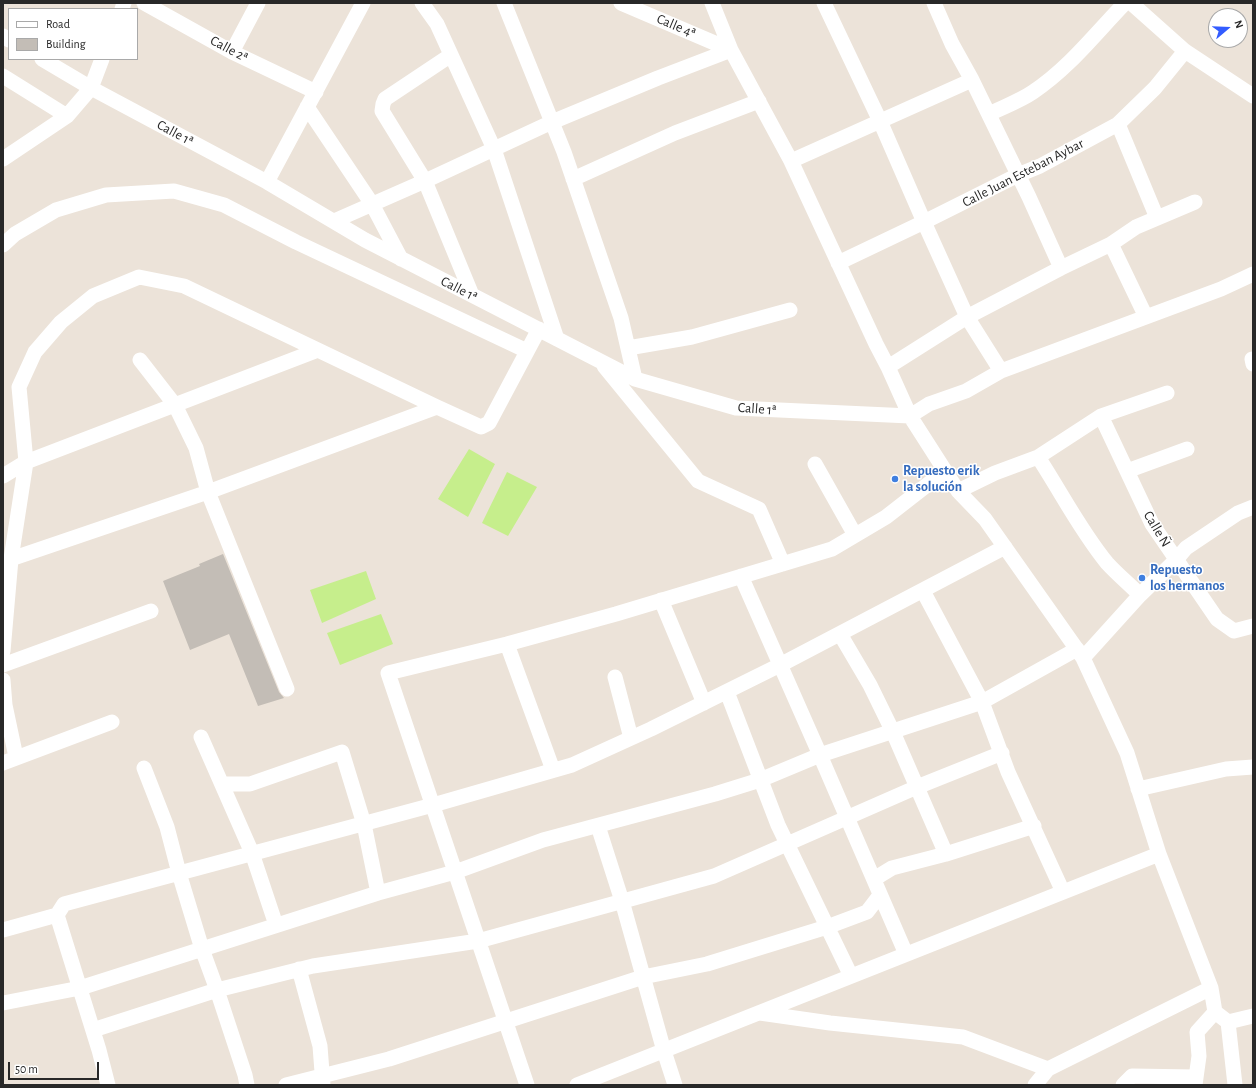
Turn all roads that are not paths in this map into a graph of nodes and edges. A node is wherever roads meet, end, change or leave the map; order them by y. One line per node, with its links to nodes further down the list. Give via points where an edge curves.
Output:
1 (144, 3): 14 (street, Calle 2ª)
2 (258, 3): 14 (street)
3 (364, 3): 22 (street)
4 (422, 3): 15 (street, via 437,24)
5 (504, 3): 28 (street)
6 (621, 3): 12 (street, Calle 4ª)
7 (712, 3): 12 (street)
8 (824, 3): 27 (street)
9 (934, 3): 19 (street, via 952,44)
10 (1124, 3): 25 (street, via 1054,77 1032,93)
11 (1132, 3): 13 (street)
12 (732, 50): 23 (street); 28 (street)
13 (1185, 50): 21 (street); 29 (street, Calle Juan Esteban Aybar, via 1155,88)
14 (232, 52): 22 (street, Calle 2ª)
15 (451, 55): 30 (street); 35 (street, via 385,99 383,104 382,111)
16 (44, 60): 20 (street, Calle 1ª)
17 (102, 60): 20 (street)
18 (3, 76): 26 (street)
19 (972, 80): 25 (street); 27 (street)
20 (91, 88): 26 (street); 36 (street, Calle 1ª)
21 (1250, 89)
22 (316, 92): 24 (street)
23 (759, 101): 32 (street); 34 (street, via 675,133)
24 (308, 107): 36 (street); 38 (street)
25 (989, 114): 33 (street)
26 (67, 116): 31 (street)
27 (880, 121): 32 (street); 41 (street)
28 (552, 122): 30 (street); 34 (street)
29 (1118, 124): 33 (street, Calle Juan Esteban Aybar); 39 (street)
30 (494, 149): 35 (street); 53 (street)
31 (3, 159)
32 (791, 162): 45 (street)
33 (1018, 175): 41 (street, Calle Juan Esteban Aybar); 46 (street)
34 (573, 179): 54 (street, via 621,318)
35 (425, 181): 38 (street); 48 (street)
36 (267, 182): 40 (street, Calle 1ª)
37 (1195, 202): 39 (street)
38 (372, 204): 40 (street); 44 (street)
39 (1157, 218): 42 (street, via 1136,227)
40 (334, 222): 44 (street, Calle 1ª)
41 (924, 222): 45 (street, Calle Juan Esteban Aybar); 50 (street)
42 (1111, 244): 46 (street); 51 (street)
43 (3, 245): 56 (street, via 15,234 56,210 106,195 174,191 224,205 296,242)
44 (401, 259): 48 (street, Calle 1ª)
45 (838, 263): 59 (street)
46 (1061, 268): 50 (street)
47 (1253, 274): 51 (street)
48 (472, 295): 52 (street, Calle 1ª)
49 (790, 310): 54 (street, via 692,337)
50 (967, 316): 59 (street); 60 (street)
51 (1146, 317): 60 (street)
52 (539, 329): 53 (street, Calle 1ª); 56 (street)
53 (557, 339): 58 (street, Calle 1ª)
54 (628, 348): 61 (street)
55 (318, 350): 63 (street); 64 (street); 69 (street, via 184,286 139,276 93,296 61,322 36,352 19,387)
56 (527, 351): 64 (street, via 489,423 485,426 481,427)
57 (140, 360): 63 (street)
58 (600, 361): 61 (street, Calle 1ª); 81 (street, via 698,481 759,509)
59 (888, 367): 65 (street)
60 (1001, 371): 65 (street, via 966,391 929,404)
61 (635, 379): 65 (street, Calle 1ª, via 736,408)
62 (1167, 393): 66 (street)
63 (175, 405): 69 (street); 75 (street, via 196,448)
64 (437, 407): 75 (street)
65 (910, 416): 71 (street)
66 (1101, 416): 68 (street); 72 (street, Calle Ñ)
67 (1187, 449): 72 (street)
68 (1038, 457): 74 (street, via 995,473); 84 (street, via 1086,534 1108,563)
69 (26, 462): 73 (street); 79 (street)
70 (815, 464): 77 (street)
71 (945, 470): 74 (street); 77 (street, via 886,517)
72 (1127, 471): 80 (street, Calle Ñ, via 1152,524)
73 (3, 476)
74 (958, 491): 78 (street, via 985,519)
75 (208, 492): 79 (street); 96 (street)
76 (1253, 507): 80 (street, via 1186,548)
77 (855, 536): 81 (street, via 832,549)
78 (1005, 547): 83 (street); 91 (street)
79 (11, 559): 90 (street)
80 (1176, 560): 84 (street); 87 (street, Calle Ñ, via 1217,619 1234,631)
81 (783, 564): 82 (street)
82 (741, 576): 85 (street); 93 (street)
83 (923, 590): 88 (street); 98 (street)
84 (1140, 595): 91 (street)
85 (661, 600): 89 (street); 99 (street)
86 (151, 610): 92 (street)
87 (1253, 626)
88 (840, 634): 93 (street); 101 (street, via 870,685)
89 (507, 644): 109 (street); 114 (street, via 388,672)
90 (3, 651)
91 (1080, 653): 98 (street); 113 (street, via 1127,753)
92 (3, 665)
93 (780, 665): 97 (street); 105 (street)
94 (615, 677): 103 (street)
95 (3, 680): 106 (street)
96 (287, 689)
97 (726, 692): 99 (street); 110 (street)
98 (982, 702): 101 (street); 104 (street)
99 (704, 703): 103 (street)
100 (112, 722): 106 (street)
101 (893, 732): 105 (street); 112 (street)
102 (201, 737): 111 (street)
103 (631, 738): 109 (street, via 572,765)
104 (1002, 753): 112 (street); 118 (street, via 1008,772)
105 (820, 756): 110 (street); 115 (street)
106 (9, 760)
107 (1253, 767): 113 (street, via 1226,769)
108 (144, 768): 124 (street, via 168,827)
109 (553, 770): 114 (street)
110 (760, 780): 117 (street); 119 (street)
111 (222, 784): 116 (street, via 250,784 342,752); 120 (street)
112 (917, 787): 115 (street); 121 (street)
113 (1138, 789): 122 (street)
114 (433, 805): 116 (street); 123 (street)
115 (846, 817): 119 (street); 125 (street)
116 (364, 824): 120 (street); 127 (street)
117 (598, 826): 123 (street, via 544,840); 129 (street)
118 (1034, 826): 121 (street); 126 (street)
119 (787, 844): 129 (street, via 714,876); 132 (street)
120 (252, 853): 124 (street); 131 (street)
121 (946, 854): 125 (street, via 892,868)
122 (1159, 854): 126 (street); 141 (street)
123 (455, 872): 127 (street); 134 (street)
124 (179, 873): 130 (street, via 64,904); 135 (street)
125 (874, 879): 128 (street)
126 (1063, 892): 136 (street)
127 (378, 893): 131 (street)
128 (880, 895): 132 (street, via 867,912); 136 (street)
129 (622, 901): 134 (street); 139 (street)
130 (57, 915): 133 (street); 140 (street)
131 (276, 926): 135 (street)
132 (827, 927): 138 (street); 139 (street, via 707,964)
133 (3, 930)
134 (478, 941): 137 (street); 147 (street)
135 (202, 949): 140 (street); 142 (street)
136 (906, 954): 138 (street)
137 (298, 969): 142 (street); 152 (street, via 320,1046)
138 (851, 976): 145 (street)
139 (643, 977): 147 (street); 150 (street)
140 (80, 988): 143 (street); 149 (street)
141 (1211, 988): 144 (street); 151 (street)
142 (217, 990): 149 (street); 156 (street)
143 (3, 1003)
144 (1215, 1012): 148 (street); 154 (street, via 1197,1032 1199,1056)
145 (759, 1013): 150 (street); 151 (street, via 963,1037)
146 (1253, 1016): 148 (street)
147 (505, 1021): 152 (street); 158 (street)
148 (1228, 1022): 163 (street)
149 (93, 1030): 155 (street)
150 (664, 1051): 153 (street); 160 (street)
151 (1048, 1069): 161 (street)
152 (323, 1080): 157 (street)
153 (603, 1080): 159 (street)
154 (1195, 1081): 162 (street, via 1132,1076)
155 (108, 1085)
156 (246, 1085)
157 (286, 1085)
158 (527, 1085)
159 (577, 1085)
160 (675, 1085)
161 (1035, 1085)
162 (1123, 1085)
163 (1235, 1085)

